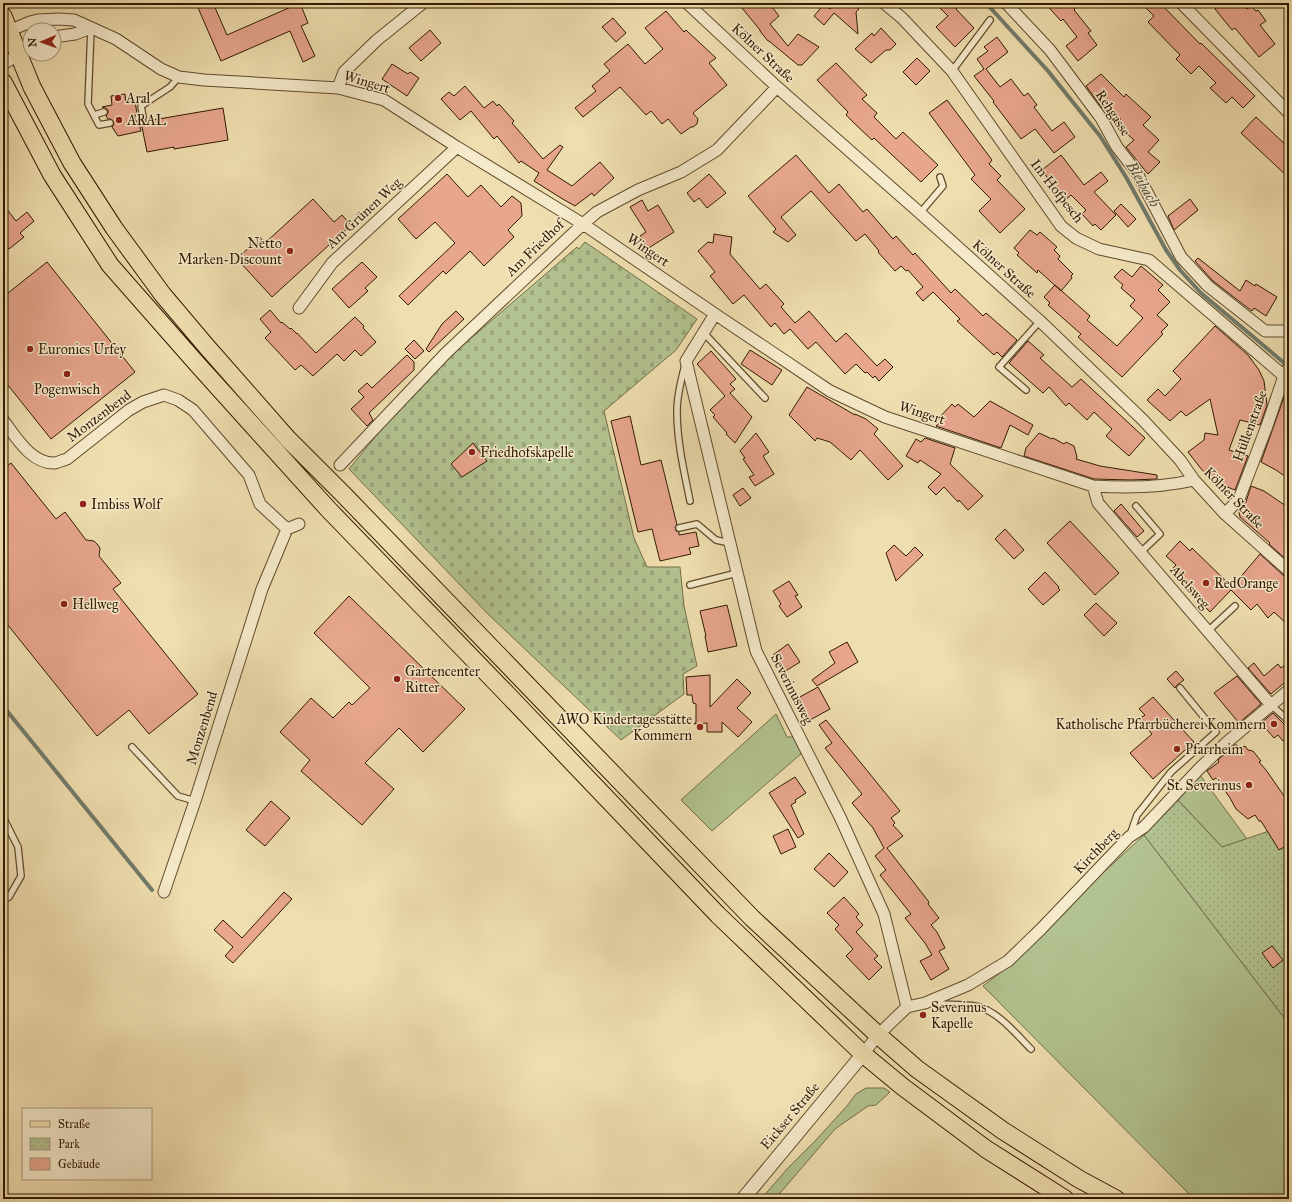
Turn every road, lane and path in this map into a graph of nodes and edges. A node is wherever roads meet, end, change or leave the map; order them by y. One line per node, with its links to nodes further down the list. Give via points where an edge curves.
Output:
1 (423, 3): 18 (street, via 377,40 344,72)
2 (686, 3): 17 (street, Kölner Straße)
3 (884, 3): 14 (street, Im Hofpesch, via 902,18)
4 (1006, 3): 31 (street, Rehgasse, via 1050,50 1101,118 1117,147 1138,173 1181,257 1208,286 1265,331)
5 (1181, 3): 20 (street)
6 (990, 20): 14 (lane)
7 (5, 27): 8 (street, Wingert, via 58,19 74,20); 10 (main road)
8 (91, 28): 9 (street); 15 (street, Wingert, via 116,38 161,69); 21 (lane, via 88,104)
9 (62, 36)
10 (22, 48)
11 (22, 52): 13 (street)
12 (26, 62): 66 (main road, via 29,81 72,163 114,228 163,295 288,439 752,918)
13 (3, 64)
14 (952, 71): 34 (street, Im Hofpesch, via 1061,226 1076,238 1099,249 1149,260)
15 (179, 76): 18 (street, Wingert, via 204,80); 22 (lane, via 170,87 139,107 144,117)
16 (3, 82): 68 (main road, via 52,175 110,265 198,365 328,509 718,915)
17 (777, 87): 26 (street, Kölner Straße); 27 (street, Am Friedhof, via 717,150 681,172 638,190 597,212)
18 (338, 88): 24 (street, Wingert, via 384,100)
19 (104, 112): 21 (lane)
20 (1289, 113)
21 (94, 115): 23 (lane, via 99,125)
22 (138, 118)
23 (110, 123)
24 (457, 147): 27 (street, Wingert); 28 (street, Am Grünen Weg, via 332,263)
25 (940, 177): 26 (lane, via 943,186)
26 (920, 213): 30 (street, Kölner Straße)
27 (583, 224): 29 (street, Wingert); 38 (street, Am Friedhof, via 446,353)
28 (299, 308)
29 (715, 314): 32 (street); 40 (street, Wingert, via 830,391 885,417)
30 (1040, 322): 35 (lane, via 999,367); 39 (street, Kölner Straße, via 1143,420 1180,460)
31 (1289, 331)
32 (703, 332): 33 (street); 36 (lane)
33 (686, 361): 41 (lane, via 677,410 678,441); 47 (street, Severinusweg)
34 (1287, 374): 43 (street, Hüllenstraße, via 1239,499)
35 (1026, 390)
36 (765, 398)
37 (3, 420): 46 (street, Monzenbend, via 33,456 56,463 67,459 142,402 164,395 178,400 193,410 249,474 260,504)
38 (340, 465)
39 (1194, 480): 40 (street, Wingert, via 1173,485 1123,488); 43 (street, Kölner Straße)
40 (1093, 486): 48 (street, Abelsweg, via 1098,503)
41 (690, 501)
42 (1136, 506): 48 (lane, via 1160,534)
43 (1225, 514): 49 (street, Kölner Straße)
44 (299, 524): 46 (street)
45 (679, 528): 47 (lane, via 697,524 716,540)
46 (287, 530): 59 (street, Monzenbend, via 262,590)
47 (730, 543): 50 (street, Severinusweg)
48 (1140, 552): 53 (street, Abelsweg)
49 (1289, 570)
50 (737, 573): 51 (lane); 65 (street, Severinusweg, via 756,652 840,817 884,914)
51 (690, 585)
52 (1236, 606): 53 (lane)
53 (1208, 631): 56 (street, Abelsweg)
54 (1180, 688): 61 (lane, via 1216,732 1171,772 1137,815)
55 (1289, 690): 56 (street, Kirchberg)
56 (1271, 705): 57 (lane); 61 (street, Kirchberg, via 1199,769 1144,827)
57 (1289, 721)
58 (132, 747): 59 (lane, via 178,796)
59 (195, 801): 62 (street, Monzenbend)
60 (3, 817): 63 (lane, via 18,847 21,876 9,897)
61 (1129, 837): 64 (street, Kirchberg, via 1008,961 968,985)
62 (164, 892)
63 (3, 900)
64 (925, 1003): 65 (street, Kirchberg); 67 (lane, via 977,1006 989,1011)
65 (907, 1007): 66 (street)
66 (878, 1035): 68 (street); 71 (main road, via 917,1069 1002,1130 1079,1179)
67 (1031, 1049)
68 (863, 1054): 69 (street, Eickser Straße); 70 (main road, via 986,1149)
69 (743, 1199)
70 (1065, 1199)
71 (1116, 1199)

